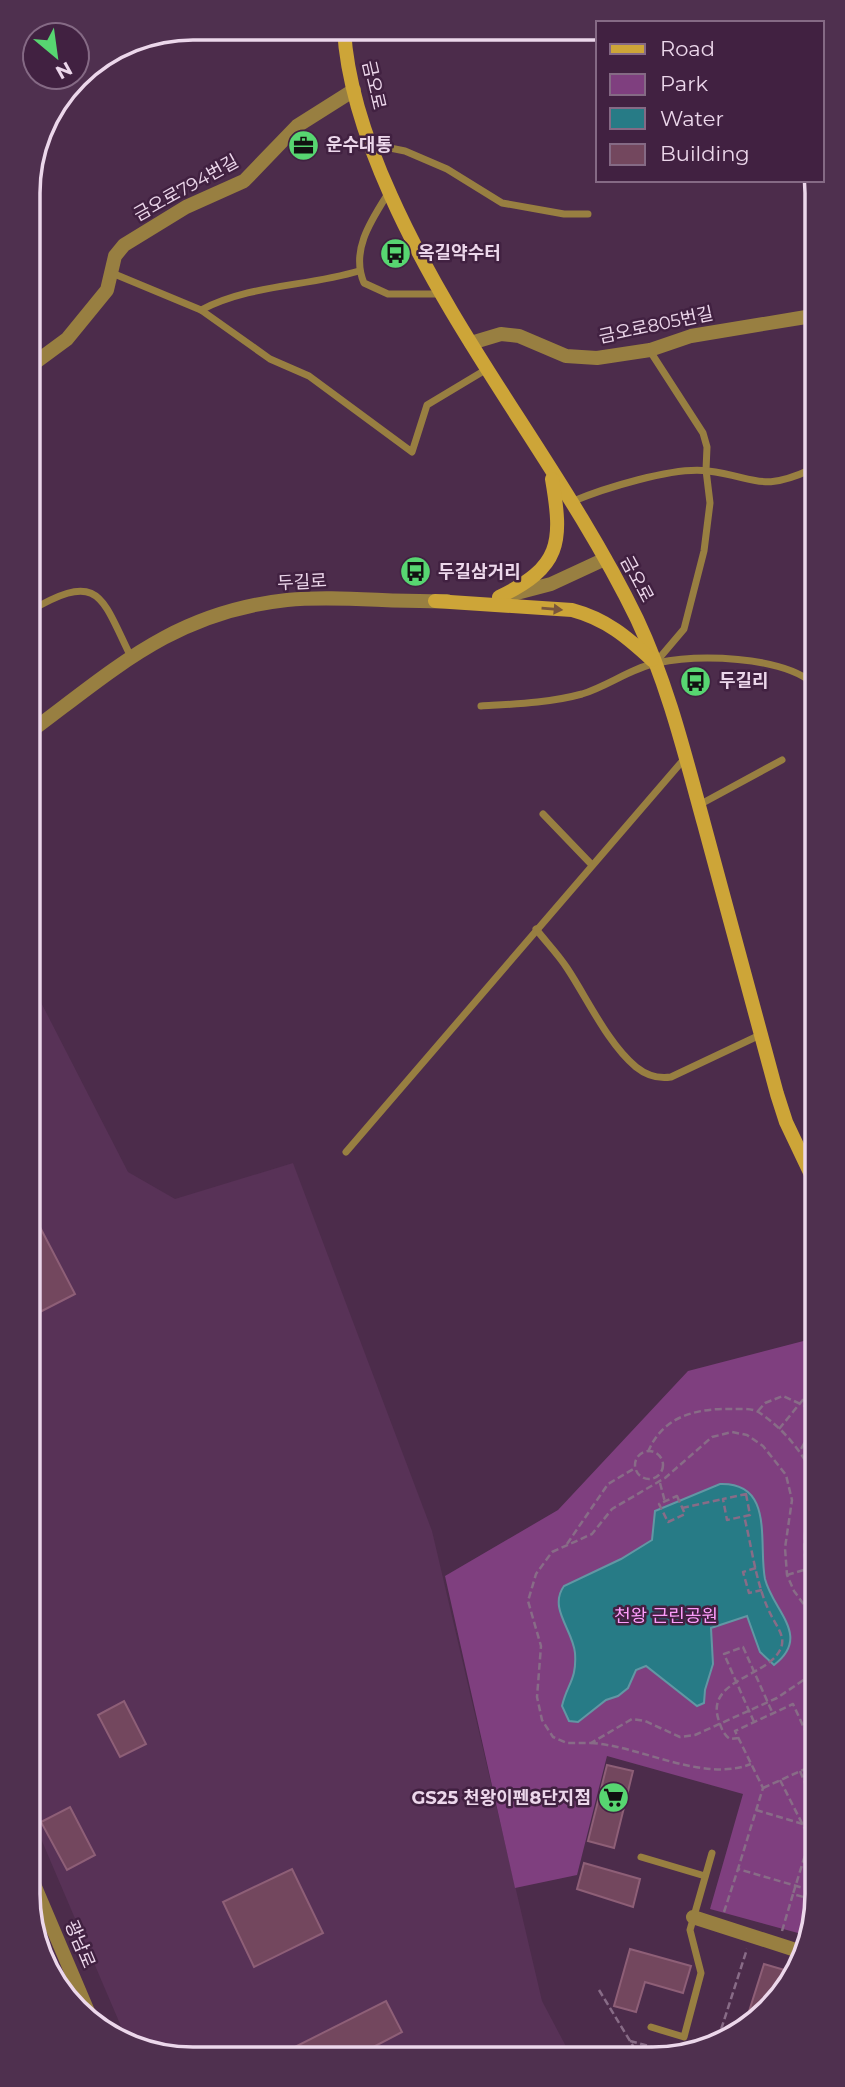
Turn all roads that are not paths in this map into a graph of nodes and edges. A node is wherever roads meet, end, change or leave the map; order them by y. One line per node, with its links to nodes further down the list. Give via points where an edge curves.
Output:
1 (346, 41): 2 (main road, 금오로)
2 (354, 90): 3 (main road, 금오로); 7 (street, 금오로794번길, via 297,125 244,181 186,207 124,245 115,256)
3 (369, 144): 4 (main road, 금오로); 5 (lane, via 405,151 447,169 502,203)
4 (389, 191): 6 (lane, via 368,227); 8 (main road, 금오로)
5 (588, 214)
6 (359, 271): 8 (lane, via 364,283 388,294); 9 (lane, via 228,296)
7 (112, 273): 9 (lane); 13 (street, 금오로794번길, via 107,290 67,339)
8 (442, 294): 11 (main road, 금오로)
9 (201, 310): 14 (lane, via 270,359 309,376 412,452 427,405)
10 (805, 317): 12 (street, 금오로805번길, via 691,337)
11 (471, 343): 12 (street, 금오로805번길, via 501,334 519,336 566,356 597,358); 14 (main road, 금오로)
12 (650, 350): 15 (lane, via 703,433)
13 (41, 358)
14 (487, 369): 16 (main road, 금오로)
15 (706, 470): 17 (lane, via 756,483 778,482); 18 (lane, via 605,487); 24 (lane, via 710,503 704,551 684,629)
16 (551, 471): 18 (main road, 금오로); 20 (main road, via 558,514 556,548 539,574)
17 (805, 472)
18 (570, 502): 19 (main road, 금오로)
19 (605, 559): 20 (street, 두길로, via 551,584); 24 (main road, 금오로)
20 (499, 597): 21 (street, 두길로)
21 (435, 601): 23 (street, 두길로, via 320,598 254,605 188,624); 24 (main road, one-way to 24, via 592,615 624,634)
22 (41, 606): 23 (lane, via 74,589 96,594 108,608)
23 (131, 657): 27 (street, 두길로)
24 (655, 663): 25 (lane, via 692,659 765,662 788,667); 26 (lane, via 582,694); 28 (main road, 금오로)
25 (805, 678)
26 (481, 706)
27 (41, 724)
28 (685, 757): 30 (main road, 금오로); 32 (lane)
29 (782, 760): 30 (lane)
30 (698, 805): 34 (main road, 금오로)
31 (543, 814): 32 (lane)
32 (592, 865): 33 (lane)
33 (536, 929): 34 (lane, via 609,1034 635,1066 649,1074 671,1077); 35 (lane)
34 (761, 1035): 36 (main road, 금오로, via 786,1122)
35 (346, 1152)
36 (804, 1162)
37 (712, 1853): 39 (lane)
38 (641, 1857): 39 (lane)
39 (705, 1876): 41 (lane)
40 (41, 1900): 43 (street, 광남로)
41 (693, 1917): 42 (street); 44 (lane, via 690,1937 701,1979 684,2037)
42 (794, 1950)
43 (83, 2000)
44 (651, 2027)

